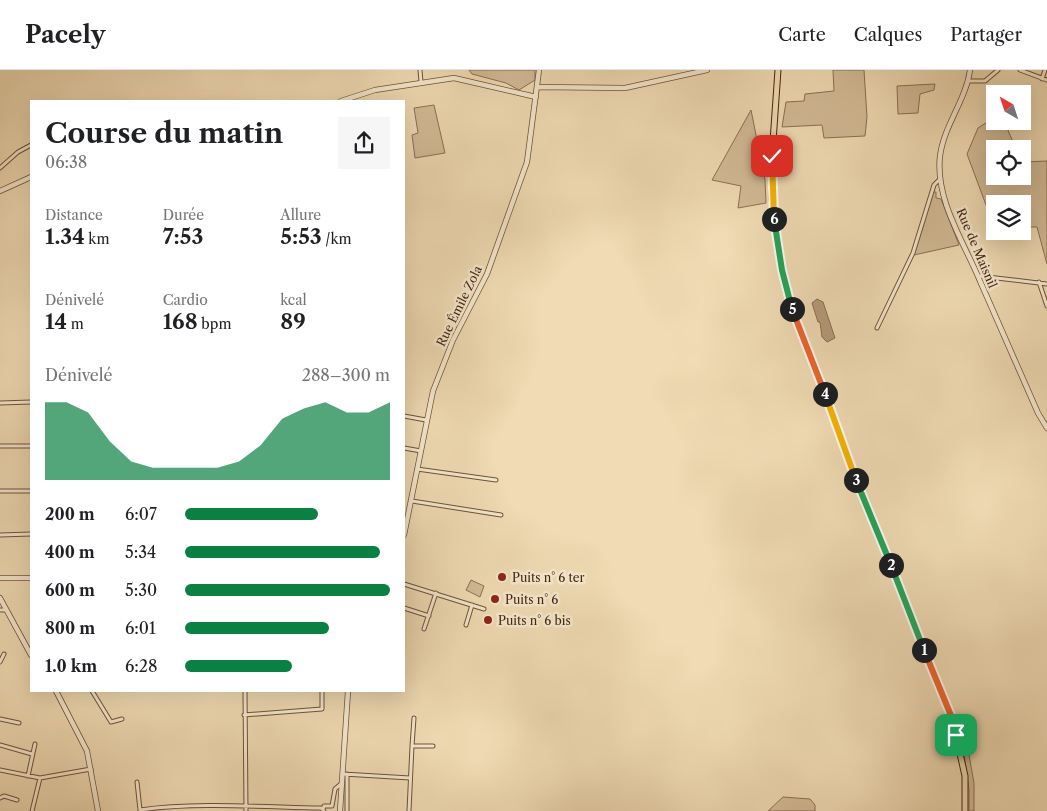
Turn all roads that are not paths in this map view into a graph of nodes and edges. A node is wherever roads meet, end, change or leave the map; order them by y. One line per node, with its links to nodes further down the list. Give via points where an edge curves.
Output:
1 (420, 70): 12 (street)
2 (539, 70): 13 (street, Rue Émile Zola)
3 (706, 70): 13 (street, via 625,88)
4 (778, 70): 92 (main road, via 772,198 784,278 804,344 952,718 964,776)
5 (970, 70): 11 (street, Rue de Maisnil)
6 (998, 70): 11 (street, via 984,81)
7 (1020, 70): 9 (street)
8 (1044, 70): 9 (street)
9 (1042, 79): 10 (street)
10 (1047, 80)
11 (968, 81): 19 (street, Rue de Maisnil, via 943,141)
12 (421, 82): 14 (street, via 462,79); 15 (street, via 367,92)
13 (538, 87): 14 (street, Rue Émile Zola)
14 (536, 97): 29 (street, Rue Émile Zola, via 521,182 486,274 442,364)
15 (347, 100)
16 (30, 146): 17 (street)
17 (0, 168)
18 (30, 177): 20 (street)
19 (941, 179): 21 (street, Rue de Maisnil, via 951,214); 25 (street, via 934,185 913,253)
20 (0, 191)
21 (978, 276): 22 (street); 30 (street, Rue de Maisnil)
22 (1039, 282): 23 (street); 24 (street)
23 (1047, 284)
24 (1047, 306)
25 (877, 328)
26 (30, 402): 27 (street)
27 (0, 403)
28 (405, 416): 29 (street)
29 (426, 420): 34 (street, Rue Émile Zola)
30 (1047, 428)
31 (0, 446): 32 (street)
32 (30, 446)
33 (405, 448): 34 (street)
34 (421, 451): 35 (street, Rue Émile Zola)
35 (417, 469): 36 (street); 39 (street, Rue Émile Zola)
36 (496, 480)
37 (30, 490): 38 (street)
38 (0, 491)
39 (412, 501): 40 (street); 41 (street, Rue Émile Zola)
40 (501, 515)
41 (405, 531)
42 (0, 534): 43 (street)
43 (30, 534)
44 (0, 578): 45 (street)
45 (30, 578)
46 (405, 583): 47 (street)
47 (436, 593): 49 (street); 53 (street)
48 (0, 598): 52 (street)
49 (472, 606): 51 (street); 54 (street)
50 (405, 608): 53 (street)
51 (484, 609)
52 (3, 610): 56 (street)
53 (429, 616): 55 (street)
54 (466, 624)
55 (424, 630)
56 (30, 653)
57 (4, 654): 58 (street)
58 (0, 662)
59 (57, 692): 74 (street, via 87,751)
60 (93, 692): 67 (street, via 111,722)
61 (245, 692): 64 (street)
62 (322, 692): 64 (street, via 322,709)
63 (348, 692): 76 (street)
64 (244, 715): 84 (street)
65 (414, 718): 71 (street)
66 (0, 720): 68 (street)
67 (122, 720)
68 (19, 722)
69 (35, 744): 73 (street)
70 (0, 745): 73 (street)
71 (412, 746): 72 (street); 79 (street)
72 (433, 746)
73 (32, 754): 77 (street)
74 (92, 769): 78 (street); 88 (street)
75 (0, 770): 77 (street)
76 (345, 774): 79 (street); 81 (street); 90 (street)
77 (28, 776): 78 (street)
78 (40, 778): 87 (street)
79 (410, 778): 91 (street)
80 (137, 782): 85 (street, via 140,810)
81 (342, 783): 86 (street, via 335,789 332,806 324,806); 89 (street)
82 (0, 798): 83 (street)
83 (17, 800)
84 (246, 809): 85 (street); 86 (street)
85 (155, 810)
86 (323, 810)
87 (32, 811)
88 (98, 811)
89 (338, 811)
90 (347, 811)
91 (409, 811)
92 (965, 811)

